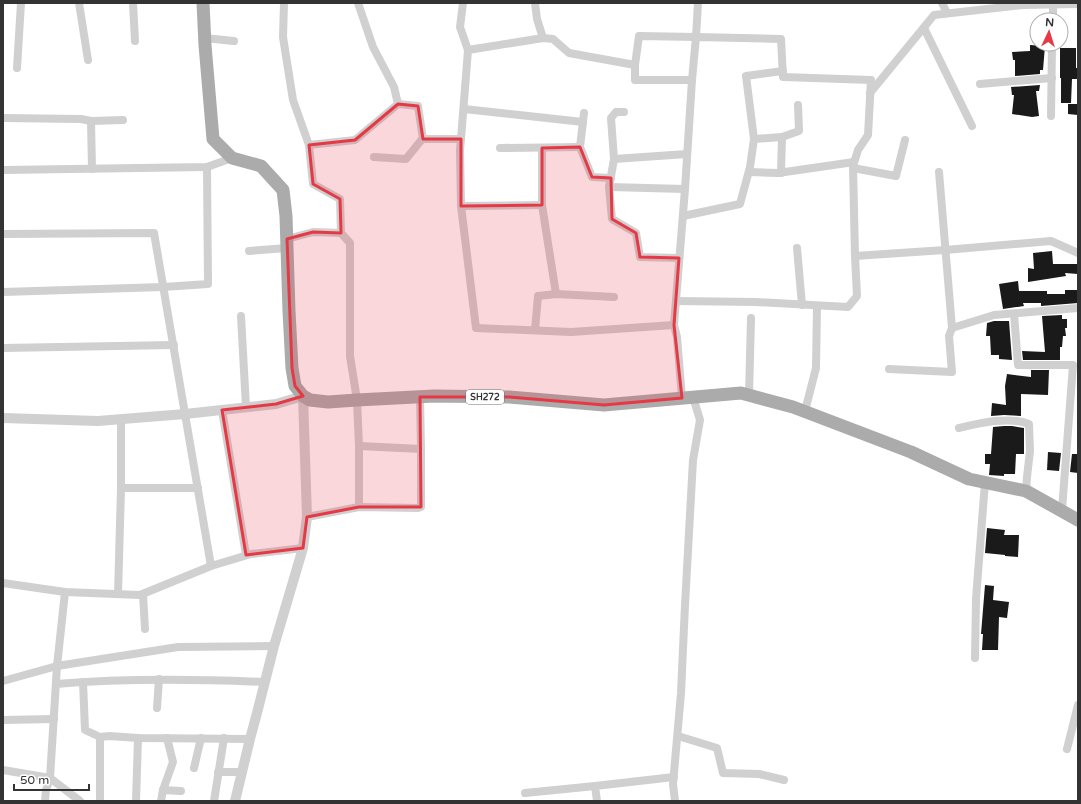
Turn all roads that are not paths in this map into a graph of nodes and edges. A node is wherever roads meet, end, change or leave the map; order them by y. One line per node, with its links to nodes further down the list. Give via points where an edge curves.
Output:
1 (21, 3): 26 (street)
2 (79, 3): 24 (street)
3 (133, 3): 20 (street)
4 (203, 3): 18 (main road)
5 (284, 3): 48 (street, via 283,36 293,100)
6 (358, 3): 32 (street, via 373,47 394,87)
7 (463, 3): 22 (street, via 460,26)
8 (535, 3): 19 (street)
9 (698, 3): 17 (street)
10 (942, 3): 15 (street)
11 (1023, 4): 12 (street); 14 (street)
12 (1053, 4): 13 (street)
13 (1078, 4)
14 (986, 6): 15 (street)
15 (947, 14): 16 (street, via 934,15)
16 (924, 28): 31 (street); 42 (street)
17 (696, 37): 25 (street, via 639,36); 27 (street, via 782,39); 29 (street)
18 (204, 38): 21 (street); 54 (main road, via 213,139)
19 (543, 38): 22 (street); 25 (street, via 553,39 569,53)
20 (135, 41)
21 (234, 41)
22 (468, 50): 34 (street)
23 (1052, 52): 28 (street)
24 (88, 60)
25 (635, 65): 29 (street, via 636,80)
26 (17, 68)
27 (783, 71): 31 (street, via 783,77 871,80); 45 (street, via 746,76)
28 (1052, 78): 30 (street); 37 (street)
29 (692, 80): 52 (street)
30 (980, 84)
31 (870, 94): 56 (street, via 868,135 858,150)
32 (398, 104): 44 (street, via 418,106); 48 (street, via 355,140)
33 (798, 105): 43 (street, via 799,131)
34 (464, 109): 41 (street); 46 (street)
35 (624, 112): 55 (street, via 616,112 611,118)
36 (584, 113): 41 (street)
37 (1051, 116)
38 (3, 118): 40 (street)
39 (123, 120): 40 (street)
40 (91, 121): 58 (street)
41 (583, 122): 49 (street)
42 (972, 126)
43 (782, 137): 45 (street); 62 (street)
44 (423, 138): 46 (street); 53 (street, via 406,159)
45 (754, 138): 60 (street)
46 (461, 139): 67 (street)
47 (905, 140): 56 (street, via 896,176)
48 (309, 145): 70 (street, via 313,184 340,199)
49 (580, 147): 51 (street); 63 (street, via 592,177)
50 (500, 148): 51 (street)
51 (542, 148): 66 (street)
52 (688, 154): 55 (street); 65 (street)
53 (374, 157)
54 (232, 158): 57 (street); 71 (main road, via 261,166 283,190)
55 (614, 159): 63 (street)
56 (854, 165): 62 (street); 76 (street)
57 (207, 167): 58 (street); 78 (street, via 208,284)
58 (92, 169): 59 (street)
59 (3, 170)
60 (749, 172): 62 (street); 68 (street, via 740,204)
61 (939, 172): 73 (street)
62 (781, 173)
63 (611, 178): 64 (street)
64 (610, 187): 65 (street); 77 (street, via 612,219 636,233 640,257)
65 (685, 189): 68 (street)
66 (542, 205): 67 (street); 80 (street)
67 (461, 206): 91 (street, via 476,328)
68 (683, 216): 77 (street)
69 (3, 234): 78 (street, via 154,233)
70 (341, 234): 71 (street, via 313,232); 99 (street, via 350,243 350,356)
71 (287, 244): 74 (street); 96 (main road, via 292,368 295,386)
72 (797, 248): 83 (street)
73 (945, 250): 75 (street, via 1051,241); 76 (street); 90 (street)
74 (249, 251)
75 (1078, 253)
76 (855, 256): 84 (street, via 858,296 848,307)
77 (679, 258): 82 (street)
78 (164, 287): 79 (street); 92 (street)
79 (3, 292)
80 (556, 294): 81 (street); 91 (street, via 538,296)
81 (614, 297)
82 (676, 301): 83 (street); 89 (street)
83 (802, 305): 84 (street)
84 (816, 306): 102 (street, via 816,368)
85 (1078, 308): 86 (street)
86 (1014, 314): 90 (street, via 994,315); 114 (street, via 1018,365 1073,365)
87 (241, 316): 100 (street)
88 (751, 318): 95 (street)
89 (674, 325): 91 (street, via 571,332); 98 (street)
90 (952, 328): 94 (street, via 949,336 952,372)
91 (535, 330)
92 (174, 345): 93 (street); 103 (street)
93 (3, 348)
94 (889, 369)
95 (749, 395): 98 (main road, SH272, via 741,393); 102 (main road, SH272)
96 (303, 396): 99 (main road, SH272, via 310,400 328,402); 100 (street, via 276,404); 115 (street)
97 (420, 397): 98 (main road, SH272, via 509,397 604,405); 99 (main road, SH272); 108 (street)
98 (687, 397): 137 (street, via 700,420 693,460)
99 (357, 400): 107 (street)
100 (246, 407): 101 (street)
101 (222, 410): 103 (street); 118 (street)
102 (805, 411): 109 (main road, SH272, via 911,452 970,479)
103 (185, 414): 105 (street); 111 (street)
104 (3, 418): 105 (street, via 98,421)
105 (121, 419): 110 (street)
106 (959, 428): 112 (street, via 986,422 1030,424)
107 (360, 446): 108 (street); 113 (street)
108 (421, 449): 113 (street, via 421,507)
109 (985, 482): 112 (main road, SH272); 126 (street, via 976,599)
110 (121, 488): 111 (street); 122 (street)
111 (198, 488): 119 (street)
112 (1026, 491): 114 (main road, SH272)
113 (359, 507): 115 (street)
114 (1062, 510): 116 (main road, SH272)
115 (307, 517): 117 (street)
116 (1078, 520)
117 (303, 548): 118 (street); 125 (street)
118 (246, 555): 119 (street)
119 (211, 566): 123 (street)
120 (3, 583): 121 (street)
121 (64, 592): 122 (street); 127 (street)
122 (118, 594): 123 (street)
123 (143, 594): 124 (street)
124 (145, 629)
125 (274, 646): 127 (street, via 178,647); 131 (street)
126 (975, 658)
127 (57, 666): 129 (street); 132 (street)
128 (159, 679): 130 (street); 131 (street); 134 (street)
129 (3, 681)
130 (83, 682): 132 (street); 138 (street, via 85,730)
131 (265, 682): 143 (street)
132 (56, 684): 135 (street)
133 (1078, 705): 144 (street)
134 (157, 708)
135 (54, 719): 136 (street); 150 (street)
136 (3, 720)
137 (678, 736): 149 (street); 151 (street, via 717,748 723,773 759,774)
138 (100, 737): 139 (street); 158 (street)
139 (138, 738): 140 (street); 159 (street)
140 (167, 738): 141 (street); 153 (street, via 173,762)
141 (201, 738): 142 (street); 145 (street)
142 (224, 738): 143 (street); 147 (street)
143 (250, 739): 148 (street)
144 (1067, 749)
145 (194, 768)
146 (3, 770): 150 (street)
147 (218, 772): 148 (street); 161 (street)
148 (242, 772): 162 (street)
149 (674, 777): 152 (street); 164 (street)
150 (50, 778): 156 (street); 157 (street)
151 (784, 780)
152 (595, 786): 155 (street); 163 (street)
153 (162, 790): 154 (street); 160 (street)
154 (181, 791)
155 (525, 793)
156 (45, 801)
157 (80, 801)
158 (100, 801)
159 (136, 801)
160 (161, 801)
161 (214, 801)
162 (235, 801)
163 (597, 801)
164 (675, 801)

